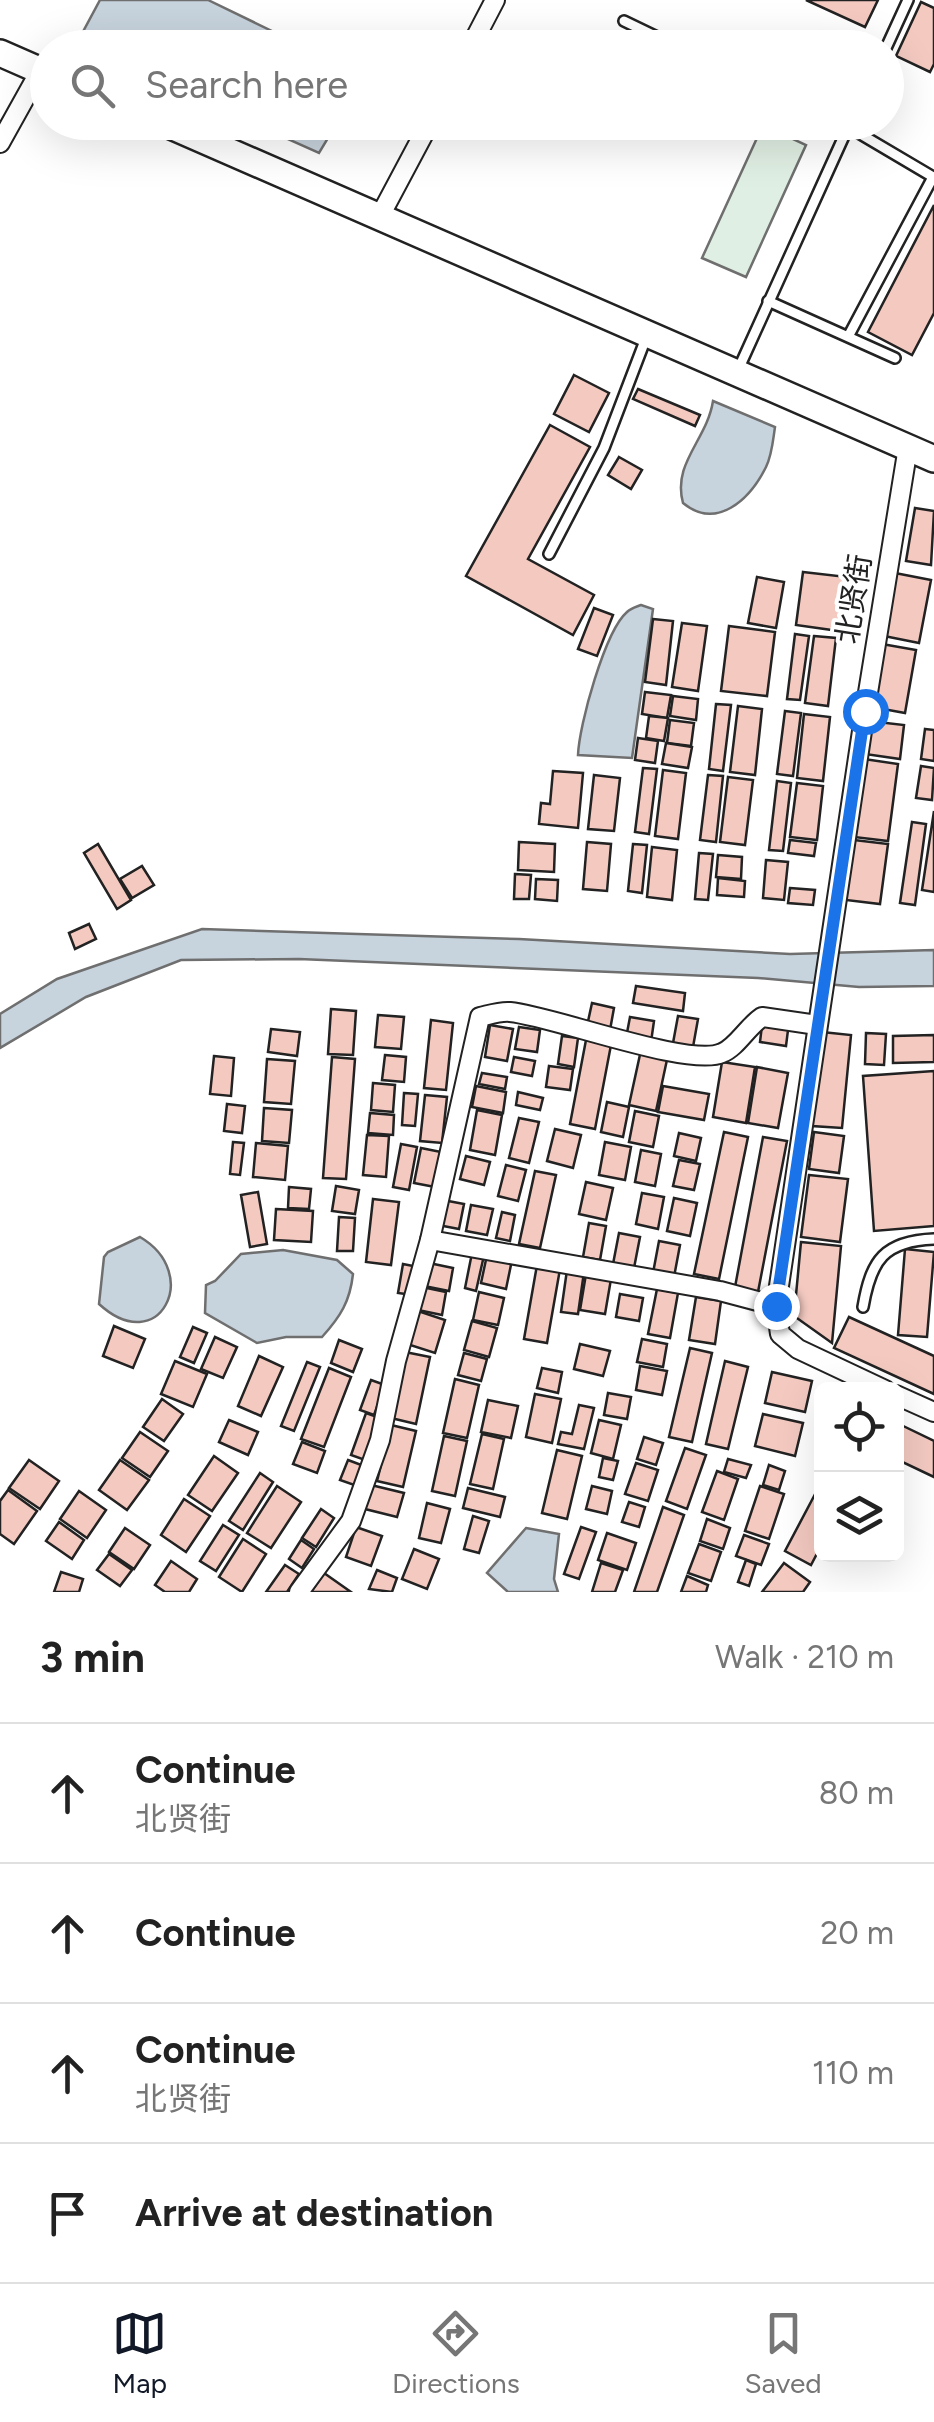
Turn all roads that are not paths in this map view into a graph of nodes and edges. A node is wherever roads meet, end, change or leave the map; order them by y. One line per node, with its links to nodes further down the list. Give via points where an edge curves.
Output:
1 (495, 0): 4 (street)
2 (908, 0): 6 (lane)
3 (624, 22): 5 (lane)
4 (479, 30)
5 (641, 30)
6 (894, 30)
7 (0, 53): 8 (main road)
8 (30, 66)
9 (30, 95): 14 (street)
10 (204, 140): 15 (main road)
11 (420, 140): 15 (street)
12 (839, 140): 16 (lane)
13 (873, 140): 18 (lane, via 934,177)
14 (0, 143)
15 (380, 216): 17 (main road)
16 (768, 301): 18 (lane); 20 (lane)
17 (648, 334): 20 (main road); 23 (lane, via 604,448)
18 (849, 335): 19 (lane)
19 (895, 358)
20 (737, 372): 21 (main road)
21 (908, 448): 22 (main road); 24 (street, 北贤街)
22 (934, 458)
23 (550, 554)
24 (817, 1025): 26 (street, via 762,1017 727,1052 712,1057 507,1011 480,1018); 27 (street)
25 (934, 1239): 28 (lane, via 905,1240 885,1255 868,1272)
26 (430, 1240): 27 (street); 32 (street, via 380,1440 352,1521)
27 (776, 1306): 29 (street, via 780,1334 798,1349)
28 (862, 1307)
29 (868, 1382)
30 (904, 1399): 31 (street)
31 (934, 1412)
32 (299, 1592)

